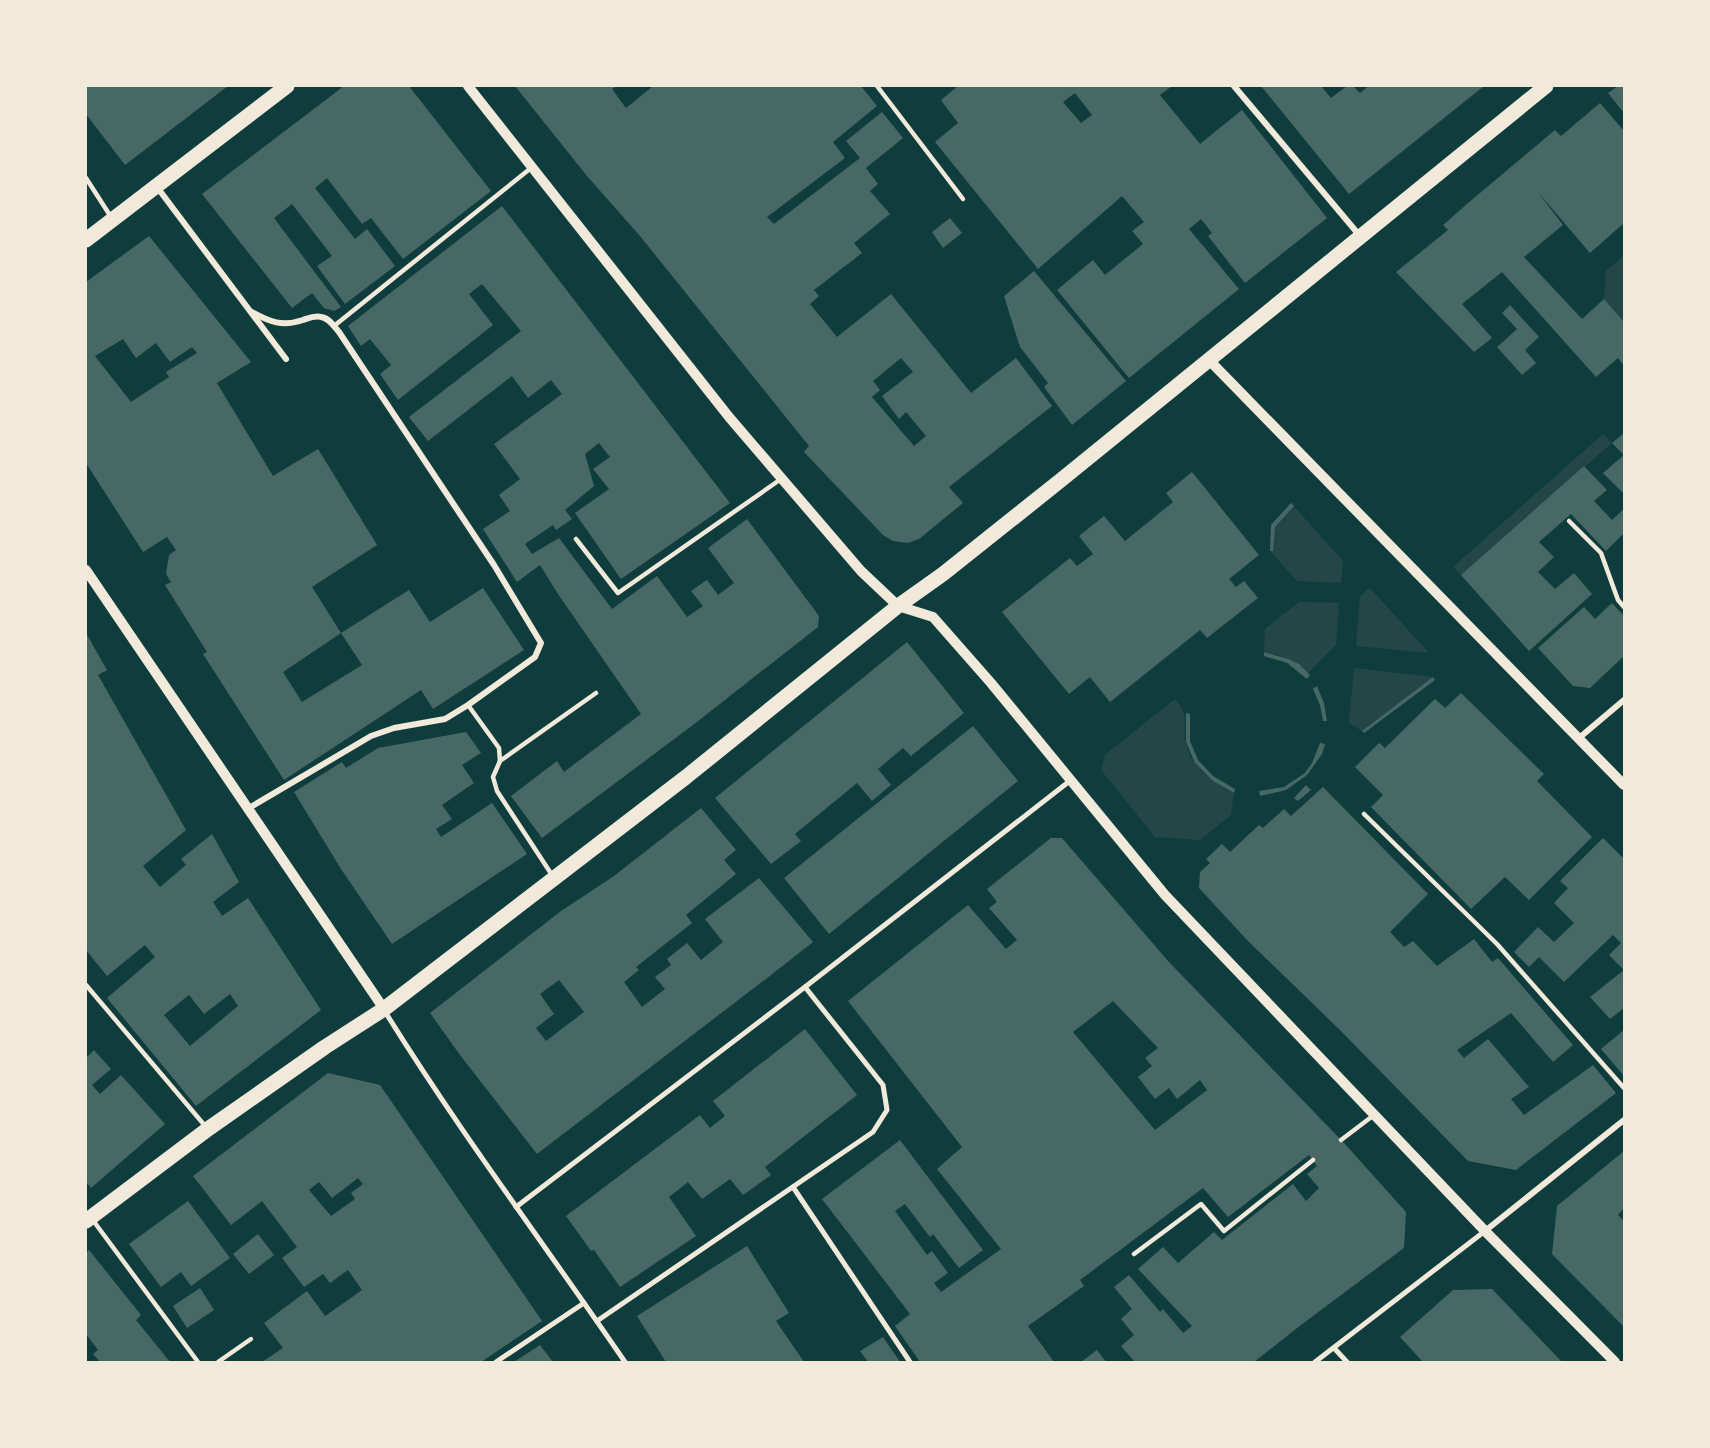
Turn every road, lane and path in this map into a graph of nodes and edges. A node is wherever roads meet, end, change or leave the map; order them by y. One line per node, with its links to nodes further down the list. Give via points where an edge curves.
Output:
1 (287, 86): 8 (main road)
2 (468, 86): 6 (street)
3 (877, 86): 9 (lane)
4 (1234, 86): 11 (street)
5 (1546, 86): 11 (main road)
6 (531, 168): 14 (lane); 17 (street)
7 (86, 178): 10 (lane)
8 (156, 186): 10 (main road); 13 (street)
9 (963, 199)
10 (113, 219): 12 (main road)
11 (1360, 236): 16 (main road)
12 (86, 240)
13 (252, 312): 14 (street, via 269,322 322,317); 15 (street)
14 (334, 326): 25 (street, via 417,447 541,643 535,657)
15 (286, 359)
16 (1208, 359): 21 (main road, via 1061,480); 26 (street)
17 (782, 478): 19 (lane, via 618,593); 21 (street, via 861,571)
18 (1569, 521): 22 (lane, via 1601,553)
19 (576, 539)
20 (86, 570): 30 (street)
21 (898, 606): 28 (street, via 933,616); 32 (main road, via 686,777)
22 (1624, 607)
23 (596, 693): 27 (lane)
24 (1624, 700): 26 (street)
25 (468, 705): 27 (lane, via 499,748); 30 (street, via 445,719 371,736)
26 (1579, 738): 29 (street)
27 (500, 761): 32 (lane, via 494,777 497,791)
28 (1071, 780): 34 (street); 37 (street, via 1166,895)
29 (1624, 785)
30 (249, 808): 35 (street)
31 (1364, 814): 36 (lane, via 1497,944)
32 (554, 877): 35 (main road)
33 (86, 985): 39 (lane)
34 (805, 987): 42 (street, via 883,1085 887,1110 873,1132); 43 (street)
35 (384, 1009): 39 (main road); 43 (street)
36 (1624, 1088)
37 (1374, 1114): 40 (lane); 45 (street)
38 (1624, 1120): 45 (street)
39 (208, 1129): 44 (main road)
40 (1341, 1140)
41 (1313, 1160): 46 (lane, via 1224,1231 1202,1204)
42 (794, 1187): 48 (street); 55 (street)
43 (516, 1207): 47 (street)
44 (87, 1216): 51 (lane)
45 (1485, 1231): 50 (street); 58 (street)
46 (1134, 1254)
47 (584, 1303): 48 (street); 53 (street)
48 (597, 1321): 54 (street)
49 (251, 1339): 52 (lane)
50 (1334, 1348): 56 (street); 57 (street)
51 (198, 1362)
52 (218, 1362)
53 (496, 1362)
54 (625, 1362)
55 (910, 1362)
56 (1315, 1362)
57 (1347, 1362)
58 (1616, 1362)

